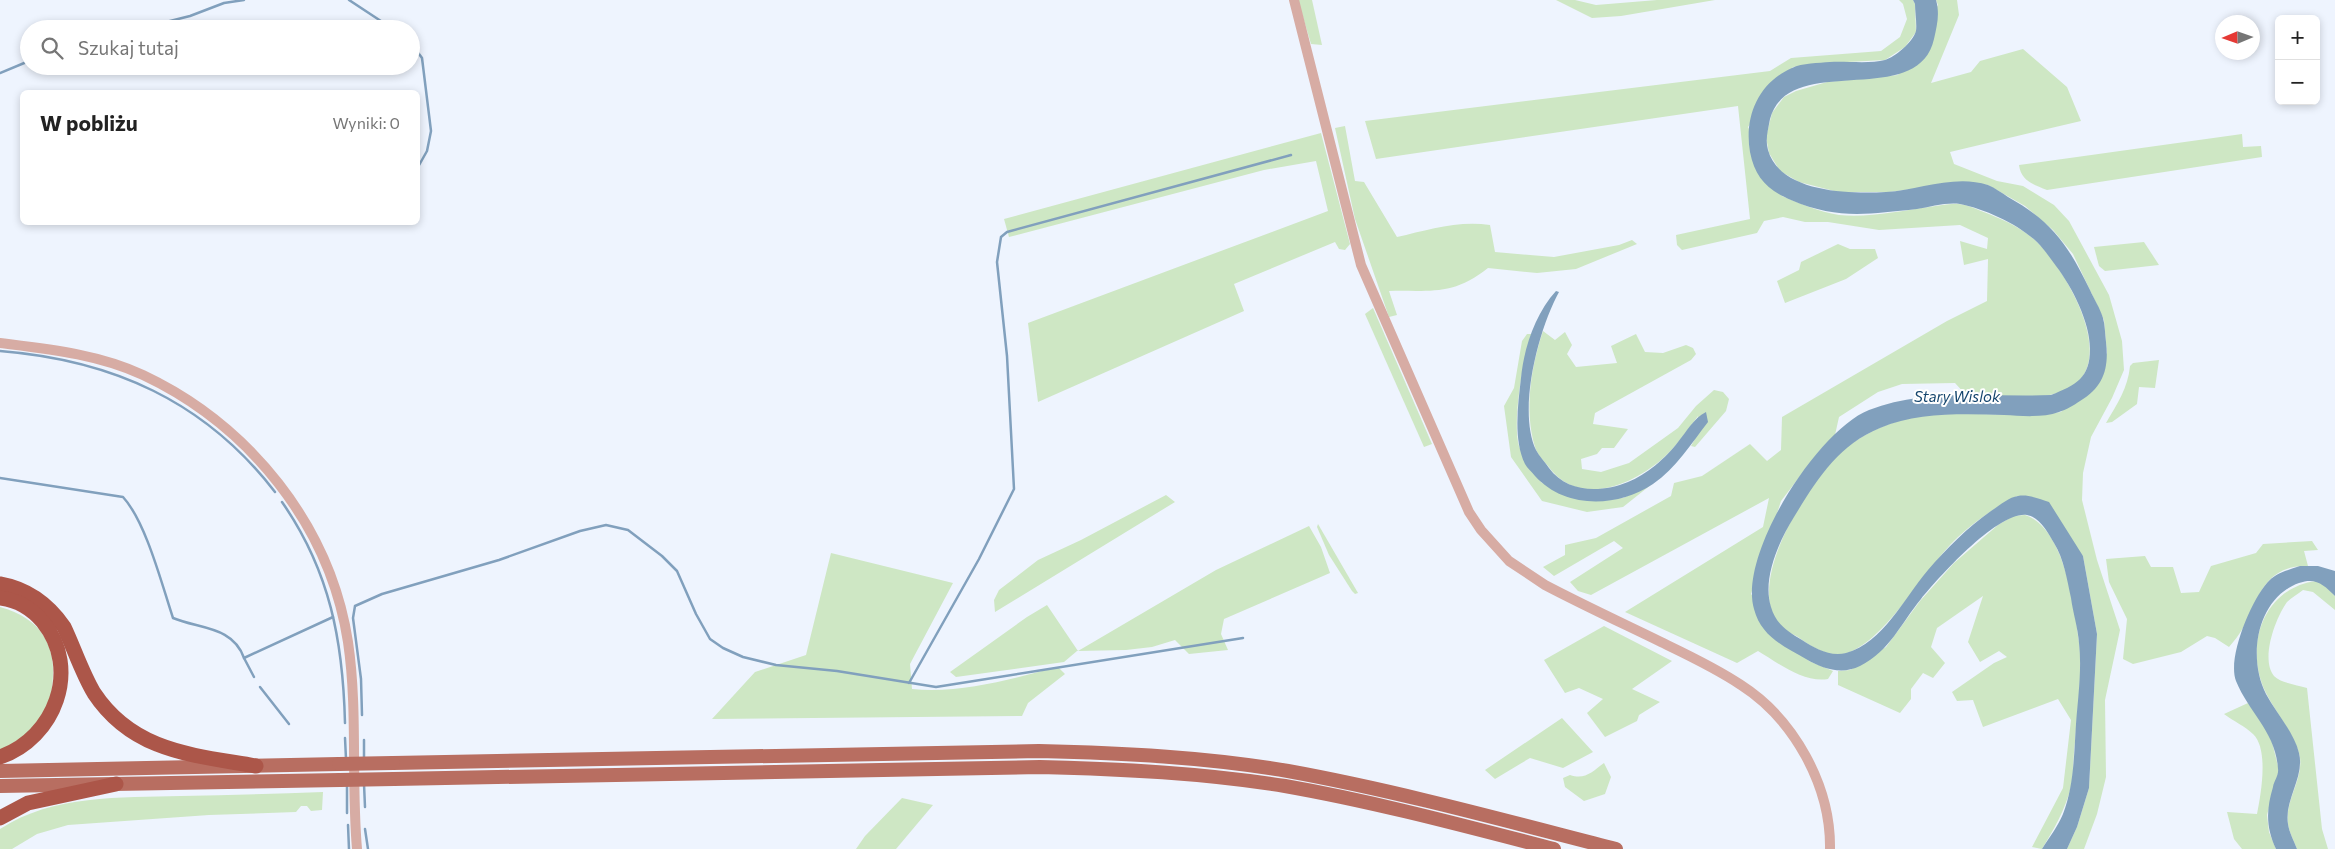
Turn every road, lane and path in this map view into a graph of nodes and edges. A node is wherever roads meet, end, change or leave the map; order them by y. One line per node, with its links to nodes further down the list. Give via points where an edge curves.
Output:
1 (1294, 0): 14 (street, via 1361,265 1469,512 1497,548 1525,573 1708,666 1742,685 1767,707 1787,728 1811,766 1821,790)
2 (0, 343): 11 (street, via 60,350 142,374 199,407 228,429 249,447 281,486 310,529 342,612 351,671)
3 (0, 584): 6 (highway, via 30,594 53,613 64,627 94,693 110,713 136,734 181,754)
4 (0, 598): 5 (highway, via 16,602 40,619 56,644 62,668 58,697 43,727 28,742)
5 (0, 757)
6 (256, 766): 7 (main road); 13 (main road, bridge, via 1039,751 1131,753 1234,763 1338,781)
7 (0, 771)
8 (116, 784): 9 (main road); 10 (highway, via 44,799 21,806); 12 (main road, bridge, via 1040,766 1127,769 1295,788)
9 (0, 786)
10 (0, 818)
11 (357, 849)
12 (1554, 849)
13 (1616, 849)
14 (1830, 849)

